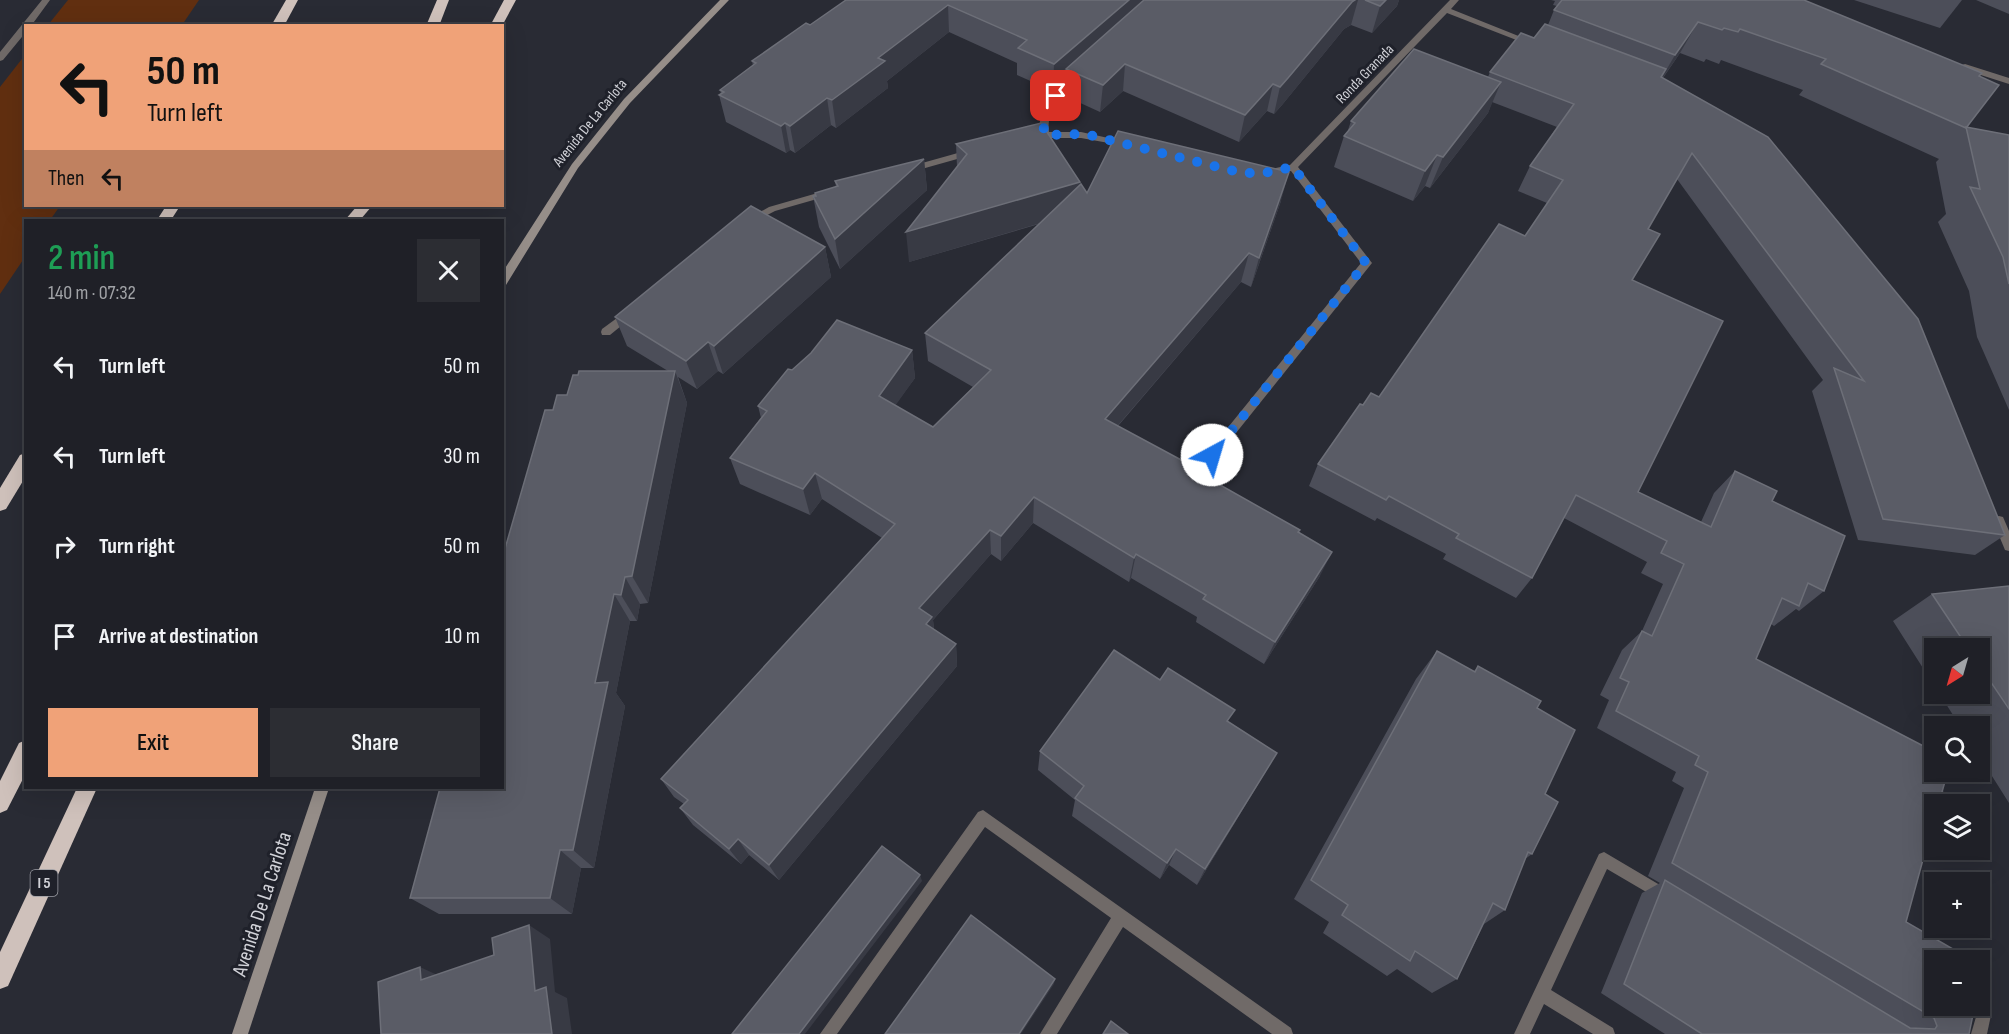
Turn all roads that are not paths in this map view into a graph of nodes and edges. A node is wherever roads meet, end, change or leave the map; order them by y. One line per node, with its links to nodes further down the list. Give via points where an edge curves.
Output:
1 (46, 0): 8 (street)
2 (292, 0): 9 (highway)
3 (444, 0): 10 (highway)
4 (510, 0): 11 (highway)
5 (725, 0): 29 (main road, Avenida De La Carlota, via 627,101 575,166)
6 (1455, 0): 7 (street, Ronda Granada)
7 (1446, 10): 13 (street); 22 (street, Ronda Granada)
8 (28, 24)
9 (278, 24)
10 (433, 24)
11 (497, 24)
12 (24, 28): 14 (street)
13 (1543, 47)
14 (0, 58)
15 (1954, 63): 17 (street)
16 (1085, 70): 18 (street, via 1046,109 1042,123)
17 (2009, 81)
18 (1045, 135): 19 (street); 21 (street, via 1085,134)
19 (1021, 138)
20 (987, 147): 23 (street)
21 (1142, 148)
22 (1293, 167): 24 (street); 32 (street, via 1366,263)
23 (897, 173)
24 (1253, 173)
25 (840, 189): 28 (street, via 772,209)
26 (364, 207): 27 (highway)
27 (351, 219)
28 (735, 229)
29 (504, 279)
30 (634, 310): 31 (street)
31 (606, 332)
32 (1212, 455)
33 (24, 463): 34 (highway)
34 (0, 504)
35 (1995, 513): 36 (street)
36 (2009, 546)
37 (24, 754): 40 (highway)
38 (87, 789): 43 (highway, I 5)
39 (322, 789): 46 (main road, Avenida De La Carlota)
40 (0, 803)
41 (1674, 901): 44 (street, via 1604,859)
42 (1120, 916): 47 (street, via 982,817); 48 (street); 49 (street)
43 (0, 978)
44 (1541, 993): 50 (street); 51 (street)
45 (1983, 1016): 52 (street)
46 (240, 1034)
47 (828, 1034)
48 (1048, 1034)
49 (1285, 1034)
50 (1522, 1034)
51 (1607, 1034)
52 (1978, 1034)

